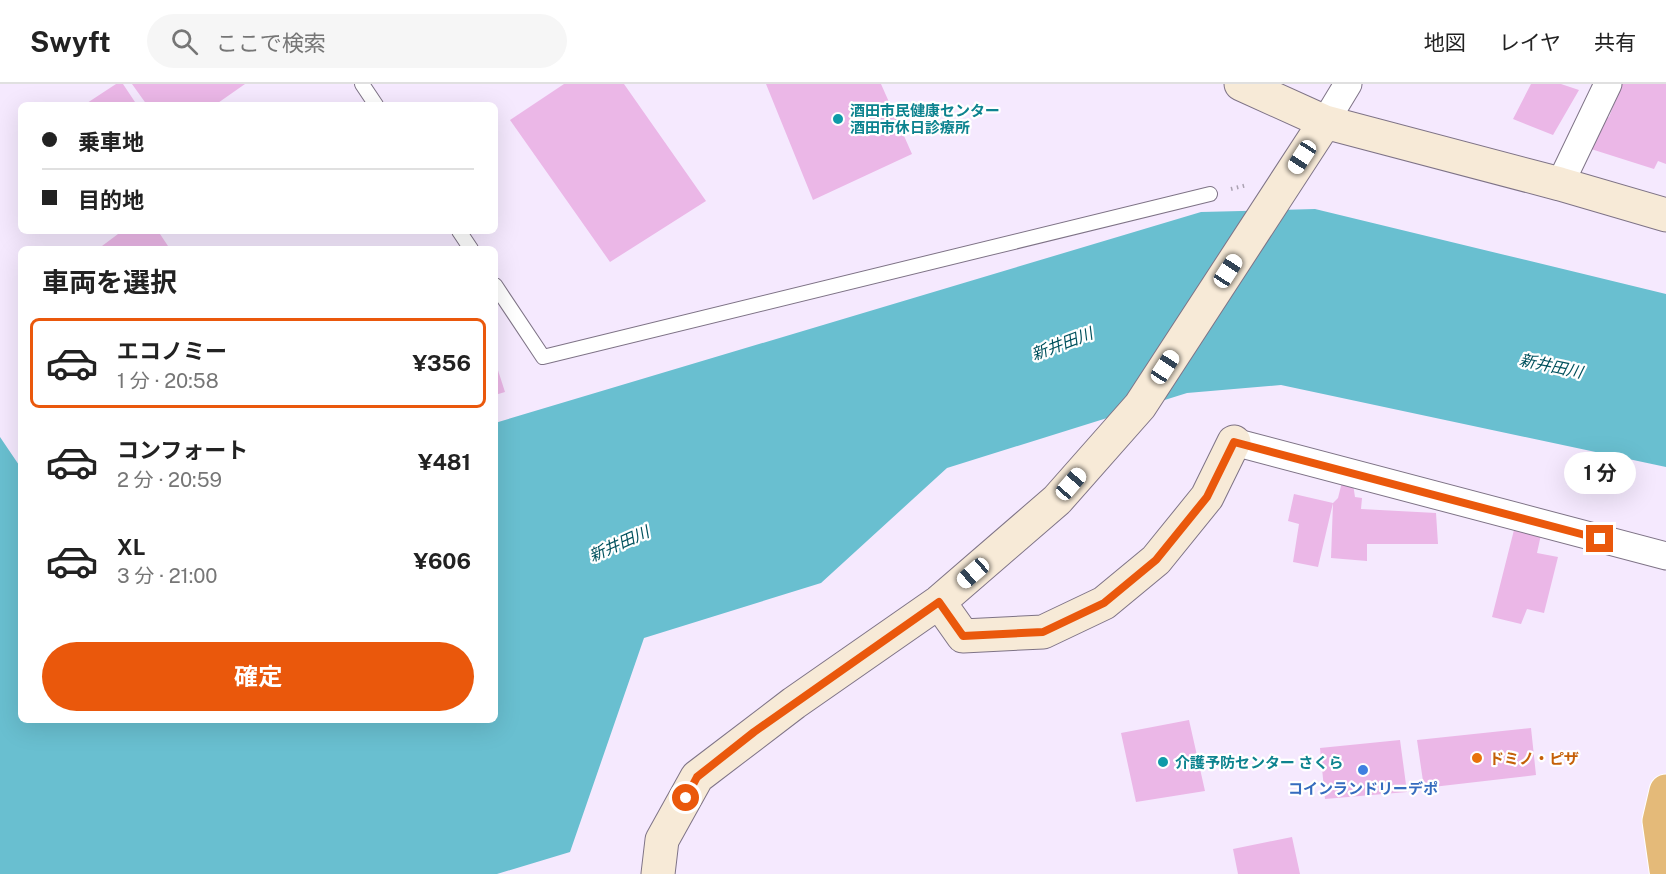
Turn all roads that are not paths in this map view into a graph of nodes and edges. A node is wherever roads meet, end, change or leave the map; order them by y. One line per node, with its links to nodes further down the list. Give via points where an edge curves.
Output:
1 (362, 84): 5 (lane)
2 (1241, 84): 6 (street)
3 (1348, 84): 6 (street)
4 (1608, 84): 7 (street)
5 (374, 102)
6 (1325, 122): 7 (street); 13 (street, via 1140,406 1057,500)
7 (1560, 184): 9 (street)
8 (1210, 194): 10 (lane, via 543,357)
9 (1666, 216)
10 (498, 290)
11 (1234, 442): 12 (street); 13 (street, via 1207,497 1156,560 1104,603 1043,632 963,636)
12 (1666, 556)
13 (939, 602): 16 (street, via 697,777 662,840)
14 (1666, 791): 15 (highway, via 1659,821)
15 (1666, 870)
16 (658, 874)

